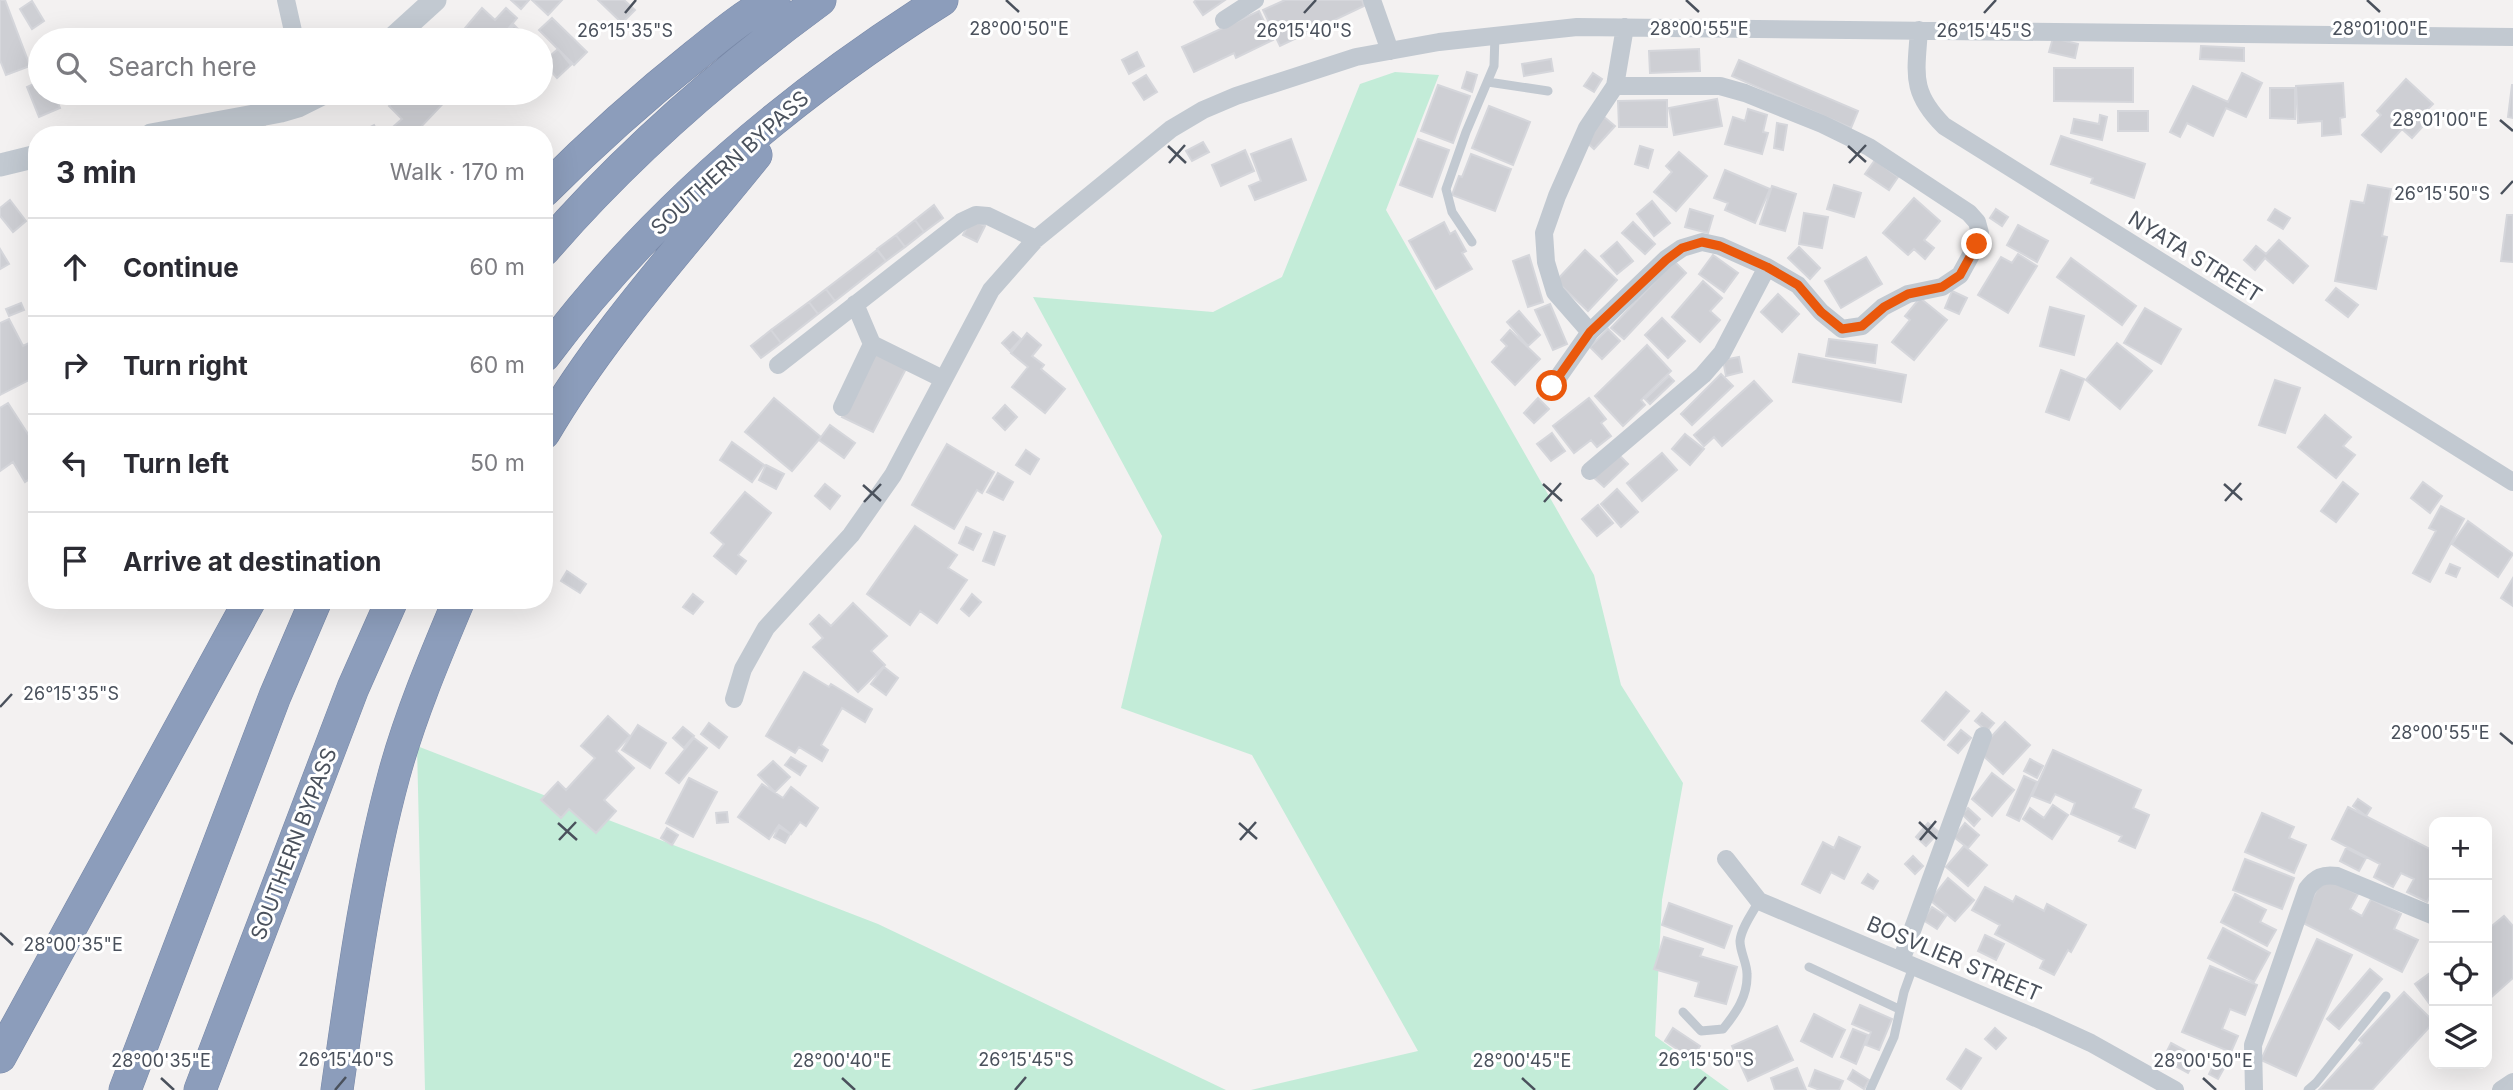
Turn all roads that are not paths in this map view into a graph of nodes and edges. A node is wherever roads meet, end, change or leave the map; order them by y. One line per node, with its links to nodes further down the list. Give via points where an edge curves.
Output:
1 (286, 0): 10 (street)
2 (435, 0): 11 (street)
3 (775, 0): 24 (highway, via 739,21 666,79)
4 (820, 0): 26 (highway, via 698,96 636,152)
5 (942, 0): 19 (highway, SOUTHERN BYPASS, via 876,41)
6 (1255, 0): 8 (street)
7 (1371, 0): 15 (street)
8 (1224, 20)
9 (1625, 27): 12 (street); 13 (street); 17 (street)
10 (292, 28)
11 (404, 28)
12 (1919, 30): 14 (street); 39 (street, NYATA STREET, via 1917,86 1922,100 1944,126)
13 (1495, 35): 15 (street); 16 (lane, via 1494,66)
14 (2513, 37)
15 (1390, 51): 25 (street, via 1301,73 1203,110 1136,156)
16 (1488, 82): 18 (lane); 27 (lane, via 1446,189 1451,212)
17 (1615, 86): 28 (street, via 1720,86 1745,93 1870,147 1978,222 1977,244 1960,275 1942,287 1908,294 1862,326 1842,329 1798,285); 30 (street, via 1587,128 1544,233 1555,292)
18 (1548, 91)
19 (797, 100): 32 (highway, SOUTHERN BYPASS, via 629,255); 37 (highway, via 644,290)
20 (291, 105): 21 (street, via 269,114)
21 (202, 126)
22 (28, 158): 23 (street)
23 (0, 165)
24 (553, 182)
25 (1036, 239): 29 (street, via 988,216 976,215); 34 (street, via 991,290)
26 (553, 240)
27 (1472, 242)
28 (1767, 267): 30 (street, via 1720,246 1702,242 1682,248); 38 (street, via 1722,353 1703,375)
29 (855, 304): 31 (street); 33 (street)
30 (1590, 332): 35 (street)
31 (872, 344): 34 (street); 36 (street)
32 (553, 345)
33 (778, 365)
34 (943, 379): 44 (street, via 876,502 766,628 743,668)
35 (1552, 386)
36 (842, 407)
37 (553, 419)
38 (1590, 471)
39 (2513, 482)
40 (245, 609): 54 (highway)
41 (312, 609): 56 (highway)
42 (388, 609): 57 (highway, SOUTHERN BYPASS, via 353,688)
43 (455, 609): 58 (highway, via 412,720 379,834)
44 (734, 699)
45 (1983, 736): 49 (street)
46 (1726, 859): 47 (street, BOSVLIER STREET)
47 (1759, 901): 49 (street, BOSVLIER STREET); 53 (lane, via 1740,941 1747,975 1744,997 1735,1014 1723,1029 1714,1032 1701,1031)
48 (2429, 914): 61 (street, via 2337,876 2325,874 2314,879 2253,1045)
49 (1907, 964): 52 (lane); 60 (street, BOSVLIER STREET, via 2091,1043)
50 (1809, 967): 52 (lane)
51 (2386, 996): 62 (lane)
52 (1899, 1009): 59 (lane, via 1894,1037)
53 (1683, 1012)
54 (0, 1057)
55 (2513, 1082): 63 (street)
56 (125, 1090)
57 (200, 1090)
58 (337, 1090)
59 (1870, 1090)
60 (2175, 1090)
61 (2255, 1090)
62 (2308, 1090)
63 (2501, 1090)

